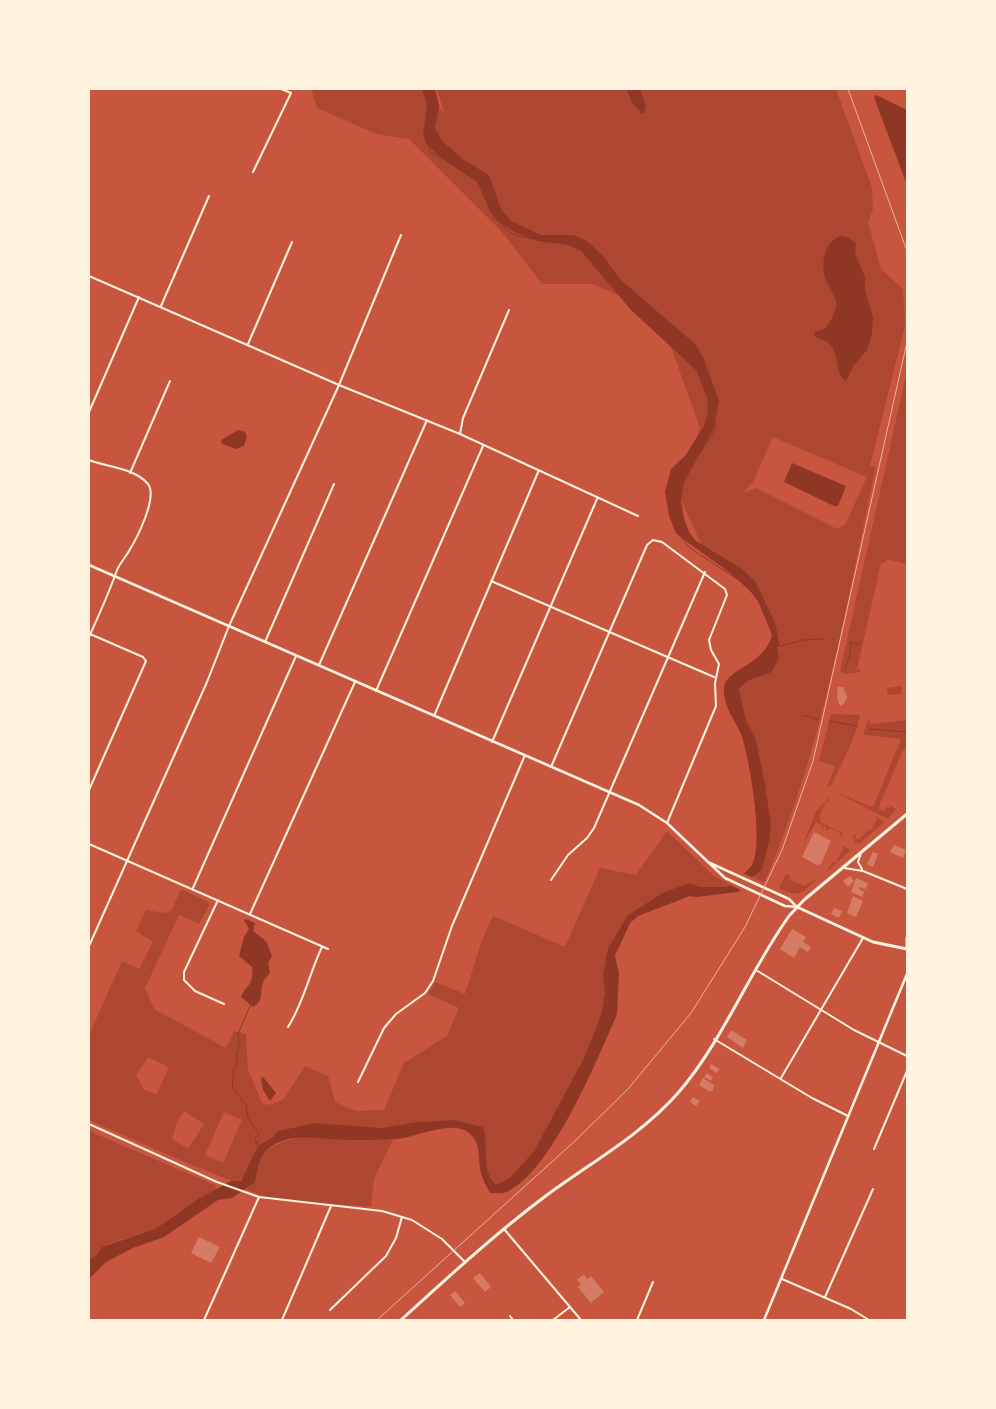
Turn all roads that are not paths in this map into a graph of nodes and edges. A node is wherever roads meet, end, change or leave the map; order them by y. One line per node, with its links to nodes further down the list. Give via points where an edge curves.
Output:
1 (282, 89): 2 (street, via 291,93)
2 (253, 172)
3 (208, 196): 8 (street)
4 (401, 235): 12 (street)
5 (292, 242): 10 (street)
6 (89, 276): 7 (street)
7 (139, 298): 8 (street); 13 (street)
8 (161, 306): 10 (street)
9 (509, 310): 15 (street, via 463,418)
10 (248, 344): 12 (street)
11 (170, 381): 19 (street)
12 (338, 385): 14 (street); 28 (street)
13 (89, 412)
14 (427, 420): 15 (street); 35 (street)
15 (460, 434): 16 (street)
16 (483, 446): 18 (street); 38 (street)
17 (89, 460): 19 (street)
18 (539, 469): 21 (street); 26 (street)
19 (130, 473): 25 (street, via 147,483 152,500 130,551 116,571)
20 (334, 484): 32 (street)
21 (598, 498): 22 (street); 27 (street)
22 (638, 516)
23 (89, 565): 25 (street)
24 (705, 572): 29 (street, via 662,542 653,540 647,545); 34 (street); 36 (street, via 725,589 726,598 709,640 719,664)
25 (116, 577): 28 (street); 30 (street)
26 (491, 581): 27 (street); 39 (street)
27 (551, 607): 29 (street); 40 (street)
28 (229, 626): 32 (street); 49 (street)
29 (609, 632): 34 (street); 42 (street)
30 (90, 634): 31 (street); 43 (street, via 143,656 146,661)
31 (89, 637)
32 (265, 642): 33 (street)
33 (296, 656): 35 (street); 54 (street)
34 (668, 657): 36 (street); 44 (street)
35 (318, 665): 37 (street)
36 (715, 677): 46 (street, via 716,706)
37 (354, 682): 38 (street); 58 (street)
38 (376, 691): 39 (street)
39 (434, 716): 40 (street)
40 (492, 742): 41 (street)
41 (525, 756): 42 (street); 76 (street, via 452,926 433,981 425,993 396,1014 384,1028)
42 (550, 767): 44 (street)
43 (89, 790)
44 (608, 792): 46 (street); 53 (street, via 594,828 568,855)
45 (907, 814): 48 (main road)
46 (667, 823): 50 (street)
47 (89, 844): 49 (street)
48 (861, 852): 51 (main road); 52 (street, via 858,862)
49 (128, 861): 54 (street); 61 (street)
50 (710, 863): 57 (street, via 789,899); 57 (street, via 724,878 786,906)
51 (842, 868): 52 (street); 57 (main road)
52 (863, 871): 55 (street)
53 (551, 880)
54 (193, 888): 56 (street)
55 (907, 889)
56 (218, 900): 58 (street); 68 (street, via 184,972 184,980 195,991)
57 (797, 907): 59 (main road); 66 (main road, via 780,928)
58 (250, 914): 62 (street)
59 (863, 938): 63 (main road); 69 (street)
60 (907, 939): 63 (main road); 65 (main road)
61 (89, 946)
62 (322, 946): 64 (street); 70 (street, via 301,1004)
63 (896, 946): 65 (main road)
64 (328, 949)
65 (907, 950)
66 (756, 970): 69 (street); 71 (main road)
67 (907, 974): 72 (street)
68 (224, 1004)
69 (820, 1010): 72 (street); 75 (street)
70 (288, 1027)
71 (714, 1039): 75 (street); 84 (main road, via 685,1084 657,1115)
72 (880, 1043): 73 (street); 77 (street)
73 (907, 1056)
74 (907, 1071): 79 (street)
75 (781, 1078): 77 (street)
76 (358, 1082)
77 (848, 1116): 86 (street)
78 (89, 1124): 81 (street, via 217,1182)
79 (874, 1149)
80 (873, 1189): 88 (street)
81 (259, 1197): 82 (street); 92 (street)
82 (331, 1206): 83 (street, via 382,1211); 93 (street)
83 (402, 1217): 85 (street, via 435,1233); 90 (street, via 386,1256)
84 (504, 1229): 85 (main road); 89 (street)
85 (465, 1262): 94 (main road)
86 (782, 1279): 88 (street); 99 (street)
87 (653, 1282): 98 (street)
88 (825, 1297): 100 (street)
89 (570, 1307): 96 (street); 97 (street)
90 (330, 1310)
91 (510, 1316): 95 (street)
92 (204, 1320)
93 (282, 1320)
94 (400, 1320)
95 (513, 1320)
96 (554, 1320)
97 (580, 1320)
98 (637, 1320)
99 (764, 1320)
100 (869, 1320)

